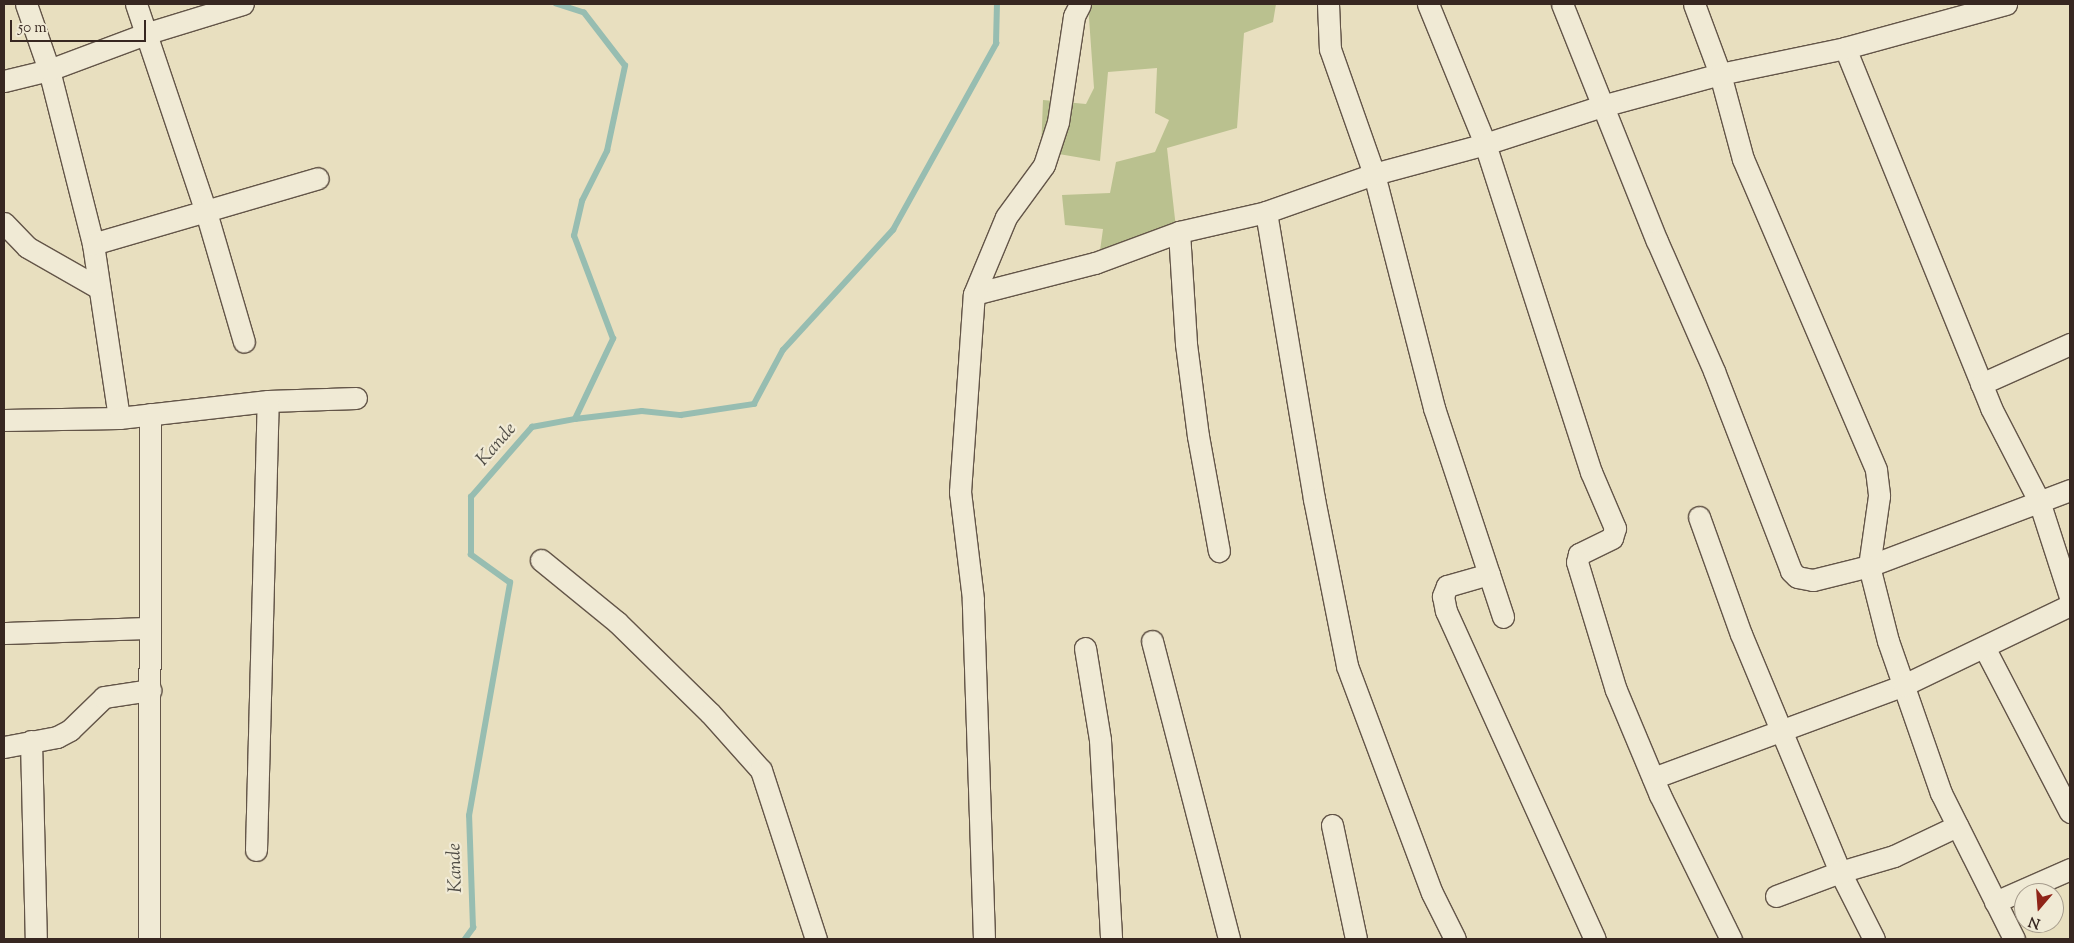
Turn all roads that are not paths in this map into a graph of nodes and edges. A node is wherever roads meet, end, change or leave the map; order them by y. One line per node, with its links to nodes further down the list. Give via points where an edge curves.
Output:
1 (26, 4): 12 (street)
2 (136, 4): 10 (street)
3 (243, 4): 10 (street)
4 (1080, 4): 25 (street, via 1074,16 1058,122 1044,165 1006,217)
5 (1328, 4): 17 (street, via 1330,49)
6 (1428, 4): 16 (street)
7 (1562, 4): 15 (street)
8 (1694, 4): 13 (street)
9 (2006, 4): 11 (street)
10 (148, 33): 12 (street); 19 (street)
11 (1845, 48): 13 (street); 28 (street)
12 (48, 70): 14 (street); 23 (street)
13 (1720, 74): 15 (street); 39 (street, via 1743,159 1876,470 1879,496)
14 (4, 80)
15 (1602, 106): 16 (street); 39 (street, via 1714,370 1791,571 1796,577 1813,580)
16 (1485, 144): 17 (street); 54 (street, via 1591,472 1615,528 1612,538 1579,554 1578,569 1616,690)
17 (1374, 174): 20 (street); 40 (street, via 1434,408)
18 (318, 178): 19 (street)
19 (206, 212): 23 (street); 26 (street)
20 (1266, 212): 22 (street); 70 (street, via 1314,499 1346,666 1432,893)
21 (4, 223): 24 (street, via 27,248)
22 (1179, 232): 25 (street, via 1095,262); 37 (street, via 1188,362)
23 (93, 244): 24 (street)
24 (99, 288): 32 (street)
25 (974, 294): 66 (street, via 960,492 973,599)
26 (244, 342)
27 (2070, 344): 28 (street)
28 (1981, 384): 35 (street)
29 (356, 398): 30 (street)
30 (268, 401): 31 (street); 58 (street)
31 (150, 414): 32 (street); 44 (street)
32 (119, 418): 33 (street)
33 (4, 420)
34 (2070, 490): 35 (street)
35 (2039, 501): 39 (street); 41 (street)
36 (1699, 517): 51 (street, via 1727,601)
37 (1220, 551)
38 (542, 560): 65 (street, via 616,622 710,713 761,770)
39 (1869, 566): 49 (street, via 1888,641)
40 (1489, 574): 43 (street); 71 (street, via 1447,586 1443,596 1446,611)
41 (2070, 597)
42 (2070, 605): 47 (street)
43 (1504, 618)
44 (150, 628): 45 (street); 50 (street)
45 (4, 633)
46 (1152, 642): 68 (street)
47 (1984, 647): 49 (street); 55 (street)
48 (1085, 648): 67 (street, via 1100,740)
49 (1904, 685): 51 (street); 57 (street, via 1941,793)
50 (150, 690): 52 (street, via 104,697 70,730 57,737); 64 (street)
51 (1781, 730): 54 (street); 60 (street)
52 (31, 741): 53 (street); 63 (street)
53 (4, 747)
54 (1653, 778): 72 (street)
55 (2070, 812)
56 (1332, 825): 69 (street)
57 (1957, 826): 60 (street, via 1894,856); 62 (street)
58 (256, 850)
59 (2070, 869): 62 (street)
60 (1840, 872): 61 (street); 73 (street)
61 (1776, 896)
62 (1995, 902): 74 (street)
63 (36, 939)
64 (149, 939)
65 (816, 939)
66 (984, 939)
67 (1111, 939)
68 (1228, 939)
69 (1356, 939)
70 (1455, 939)
71 (1595, 939)
72 (1731, 939)
73 (1874, 939)
74 (2014, 939)

